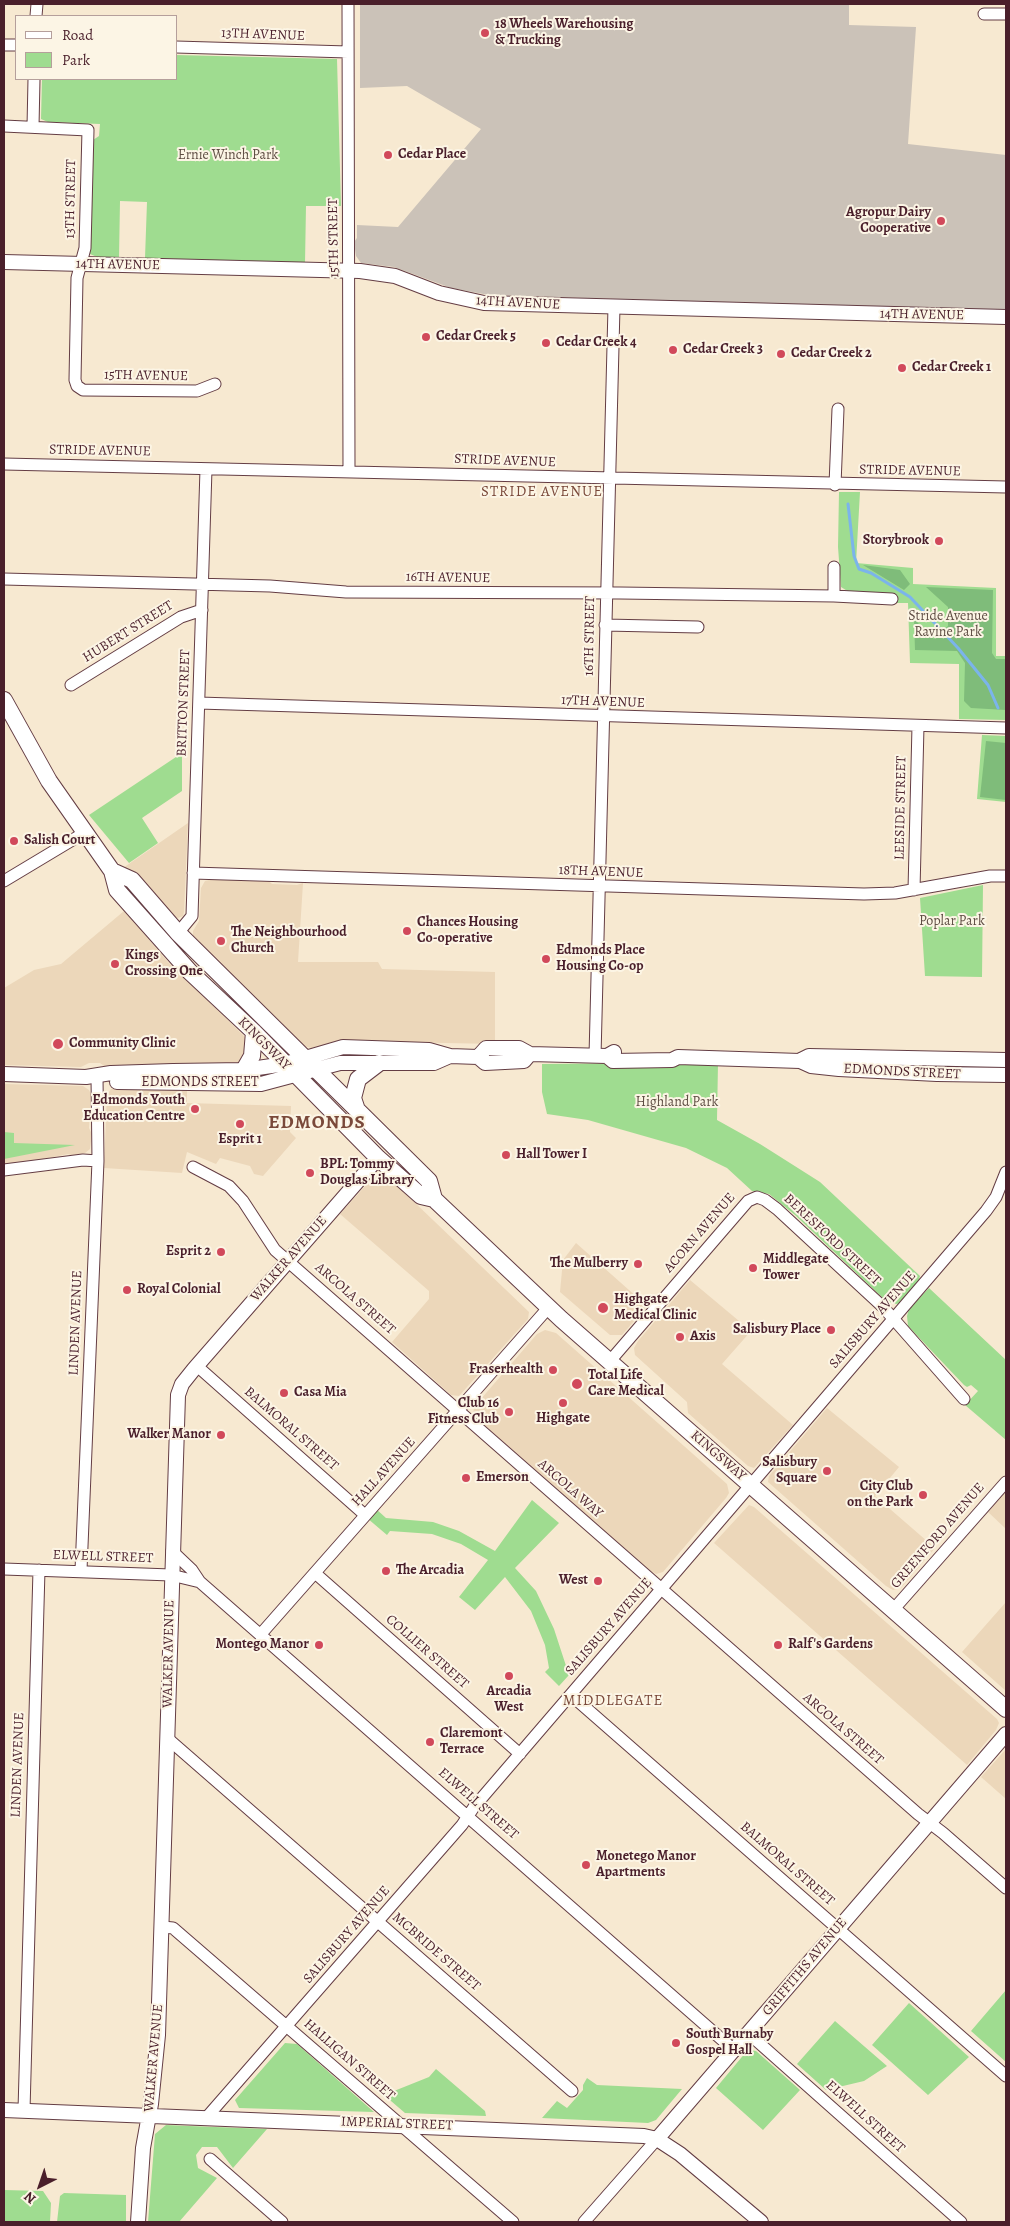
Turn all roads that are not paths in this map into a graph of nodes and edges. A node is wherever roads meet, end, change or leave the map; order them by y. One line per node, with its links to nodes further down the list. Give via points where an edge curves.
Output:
1 (348, 4): 5 (street, 15TH STREET)
2 (984, 14): 3 (street)
3 (1006, 14)
4 (178, 47): 5 (street, 13TH AVENUE)
5 (348, 52): 11 (street, 15TH STREET)
6 (34, 80): 8 (street)
7 (4, 126): 8 (street)
8 (33, 127): 10 (street, 13TH STREET, via 88,130 85,248)
9 (4, 262): 10 (street, 14TH AVENUE)
10 (80, 264): 11 (street, 14TH AVENUE); 15 (street, 13TH STREET, via 77,278)
11 (349, 270): 12 (street, 14TH AVENUE, via 394,276 439,293 484,303); 19 (street, 15TH STREET)
12 (614, 307): 13 (street, 14TH AVENUE); 20 (street, 16TH STREET)
13 (1006, 318)
14 (215, 384): 15 (street, 15TH AVENUE, via 197,391 83,390)
15 (77, 386)
16 (838, 409): 21 (street)
17 (4, 464): 18 (street, STRIDE AVENUE)
18 (206, 469): 19 (street, STRIDE AVENUE); 25 (street, BRITTON STREET)
19 (349, 472): 20 (street, STRIDE AVENUE)
20 (608, 479): 21 (street, STRIDE AVENUE); 26 (street, 16TH STREET)
21 (835, 485): 22 (street, STRIDE AVENUE)
22 (1006, 487)
23 (834, 567): 27 (street)
24 (4, 579): 25 (street, 16TH AVENUE)
25 (203, 585): 26 (street, 16TH AVENUE, via 346,592); 29 (street, BRITTON STREET)
26 (606, 594): 27 (street, 16TH AVENUE); 30 (street, 16TH STREET)
27 (834, 596): 28 (street, 16TH AVENUE)
28 (892, 599)
29 (202, 610): 32 (street, HUBERT STREET, via 181,616); 34 (street, BRITTON STREET)
30 (605, 625): 31 (street); 35 (street, 16TH STREET)
31 (698, 627)
32 (71, 685)
33 (4, 700): 38 (main road, KINGSWAY, via 35,759)
34 (199, 703): 35 (street, 17TH AVENUE); 40 (street, BRITTON STREET)
35 (604, 716): 36 (street, 17TH AVENUE); 43 (street, 16TH STREET)
36 (918, 726): 37 (street, 17TH AVENUE); 44 (street, LEESIDE STREET)
37 (1006, 728)
38 (84, 833): 39 (main road, KINGSWAY); 42 (street)
39 (112, 871): 45 (main road, KINGSWAY, via 132,880); 46 (main road, KINGSWAY, via 117,890 162,943)
40 (192, 873): 43 (street, 18TH AVENUE); 45 (street, BRITTON STREET, via 192,916)
41 (1006, 876): 44 (street, 18TH AVENUE)
42 (4, 881)
43 (600, 887): 44 (street, 18TH AVENUE, via 864,894); 48 (street, 16TH STREET)
44 (914, 890)
45 (178, 933): 51 (main road, KINGSWAY)
46 (254, 1032): 53 (main road, KINGSWAY); 54 (main road, via 252,1056)
47 (450, 1056): 48 (street, EDMONDS STREET, via 478,1057 486,1048 519,1048 530,1054); 51 (street, EDMONDS STREET, via 429,1050 343,1047); 52 (street, EDMONDS STREET, via 434,1063)
48 (601, 1056): 50 (street, EDMONDS STREET, via 613,1061 672,1060 678,1057)
49 (1006, 1060): 50 (street, EDMONDS STREET, via 809,1056)
50 (800, 1061): 56 (street, EDMONDS STREET, via 810,1066 839,1069)
51 (310, 1063): 52 (street, EDMONDS STREET); 53 (street, EDMONDS STREET); 58 (main road, KINGSWAY)
52 (379, 1063): 58 (main road, via 358,1078 353,1098)
53 (290, 1069): 54 (street, EDMONDS STREET); 57 (street, EDMONDS STREET, via 261,1084 240,1085 112,1082); 59 (main road, KINGSWAY)
54 (244, 1070): 57 (street, EDMONDS STREET, via 111,1073)
55 (4, 1074): 57 (street, EDMONDS STREET)
56 (1006, 1075)
57 (97, 1077): 60 (street, LINDEN AVENUE)
58 (356, 1110): 66 (main road, KINGSWAY, via 429,1181)
59 (378, 1158): 66 (main road, KINGSWAY, via 421,1196); 67 (street, WALKER AVENUE)
60 (98, 1161): 62 (street); 80 (street, LINDEN AVENUE)
61 (193, 1167): 67 (street, ARCOLA STREET, via 229,1186 275,1250)
62 (4, 1170)
63 (1006, 1172): 64 (street, SALISBURY AVENUE)
64 (1003, 1188): 69 (street, SALISBURY AVENUE)
65 (757, 1197): 69 (street, BERESFORD STREET, via 768,1202 822,1250); 70 (street, ACORN AVENUE, via 748,1201)
66 (434, 1199): 68 (main road, KINGSWAY)
67 (288, 1261): 71 (street, WALKER AVENUE); 73 (street, ARCOLA STREET)
68 (549, 1307): 70 (main road, KINGSWAY); 73 (street, HALL AVENUE)
69 (893, 1320): 72 (street, BERESFORD STREET); 75 (street, SALISBURY AVENUE)
70 (610, 1361): 75 (main road, KINGSWAY)
71 (197, 1366): 76 (street, BALMORAL STREET); 77 (street, WALKER AVENUE, via 182,1384 177,1402)
72 (964, 1399)
73 (459, 1411): 76 (street, HALL AVENUE); 84 (street, ARCOLA WAY)
74 (1006, 1482): 85 (street, GREENFORD AVENUE)
75 (751, 1485): 84 (street, SALISBURY AVENUE); 85 (main road, KINGSWAY)
76 (365, 1515): 81 (street, HALL AVENUE)
77 (172, 1551): 82 (street, WALKER AVENUE); 83 (street, ELWELL STREET)
78 (4, 1569): 79 (street, ELWELL STREET)
79 (39, 1570): 80 (street, ELWELL STREET); 104 (street, LINDEN AVENUE)
80 (81, 1570): 82 (street, ELWELL STREET)
81 (315, 1573): 86 (street, HALL AVENUE); 91 (street, COLLIER STREET)
82 (171, 1575): 83 (street, ELWELL STREET); 90 (street, WALKER AVENUE)
83 (200, 1582): 86 (street, ELWELL STREET)
84 (662, 1590): 87 (street, SALISBURY AVENUE); 93 (street, ARCOLA STREET)
85 (893, 1610): 88 (main road, KINGSWAY)
86 (260, 1635): 92 (street, ELWELL STREET)
87 (571, 1695): 91 (street, SALISBURY AVENUE); 97 (street, BALMORAL STREET)
88 (1006, 1709)
89 (1006, 1734): 93 (street, GRIFFITHS AVENUE)
90 (167, 1738): 95 (street, MCBRIDE STREET); 96 (street, WALKER AVENUE)
91 (520, 1754): 92 (street, SALISBURY AVENUE)
92 (467, 1815): 95 (street, SALISBURY AVENUE, via 462,1825); 100 (street, ELWELL STREET)
93 (930, 1823): 94 (street, ARCOLA STREET); 97 (street, GRIFFITHS AVENUE)
94 (1006, 1888)
95 (378, 1922): 98 (street, SALISBURY AVENUE); 102 (street, MCBRIDE STREET)
96 (163, 1927): 98 (street, HALLIGAN STREET, via 173,1928); 105 (street, WALKER AVENUE, via 158,2034)
97 (839, 1928): 99 (street, GRIFFITHS AVENUE); 101 (street, BALMORAL STREET)
98 (287, 2026): 106 (street, SALISBURY AVENUE); 107 (street, HALLIGAN STREET)
99 (749, 2034): 100 (street, GRIFFITHS AVENUE); 115 (street, ELWELL STREET)
100 (734, 2050): 108 (street, GRIFFITHS AVENUE)
101 (1006, 2076)
102 (572, 2091)
103 (4, 2110): 104 (street, IMPERIAL STREET)
104 (24, 2110): 105 (street, IMPERIAL STREET)
105 (149, 2115): 106 (street, IMPERIAL STREET); 110 (street, WALKER AVENUE, via 143,2148)
106 (206, 2118): 107 (street, IMPERIAL STREET)
107 (401, 2125): 108 (street, IMPERIAL STREET, via 626,2134); 112 (street, HALLIGAN STREET)
108 (657, 2139): 113 (street, GRIFFITHS AVENUE); 114 (street, IMPERIAL STREET, via 688,2159)
109 (210, 2160): 111 (street)
110 (138, 2222)
111 (282, 2222)
112 (513, 2222)
113 (584, 2222)
114 (761, 2222)
115 (961, 2222)

